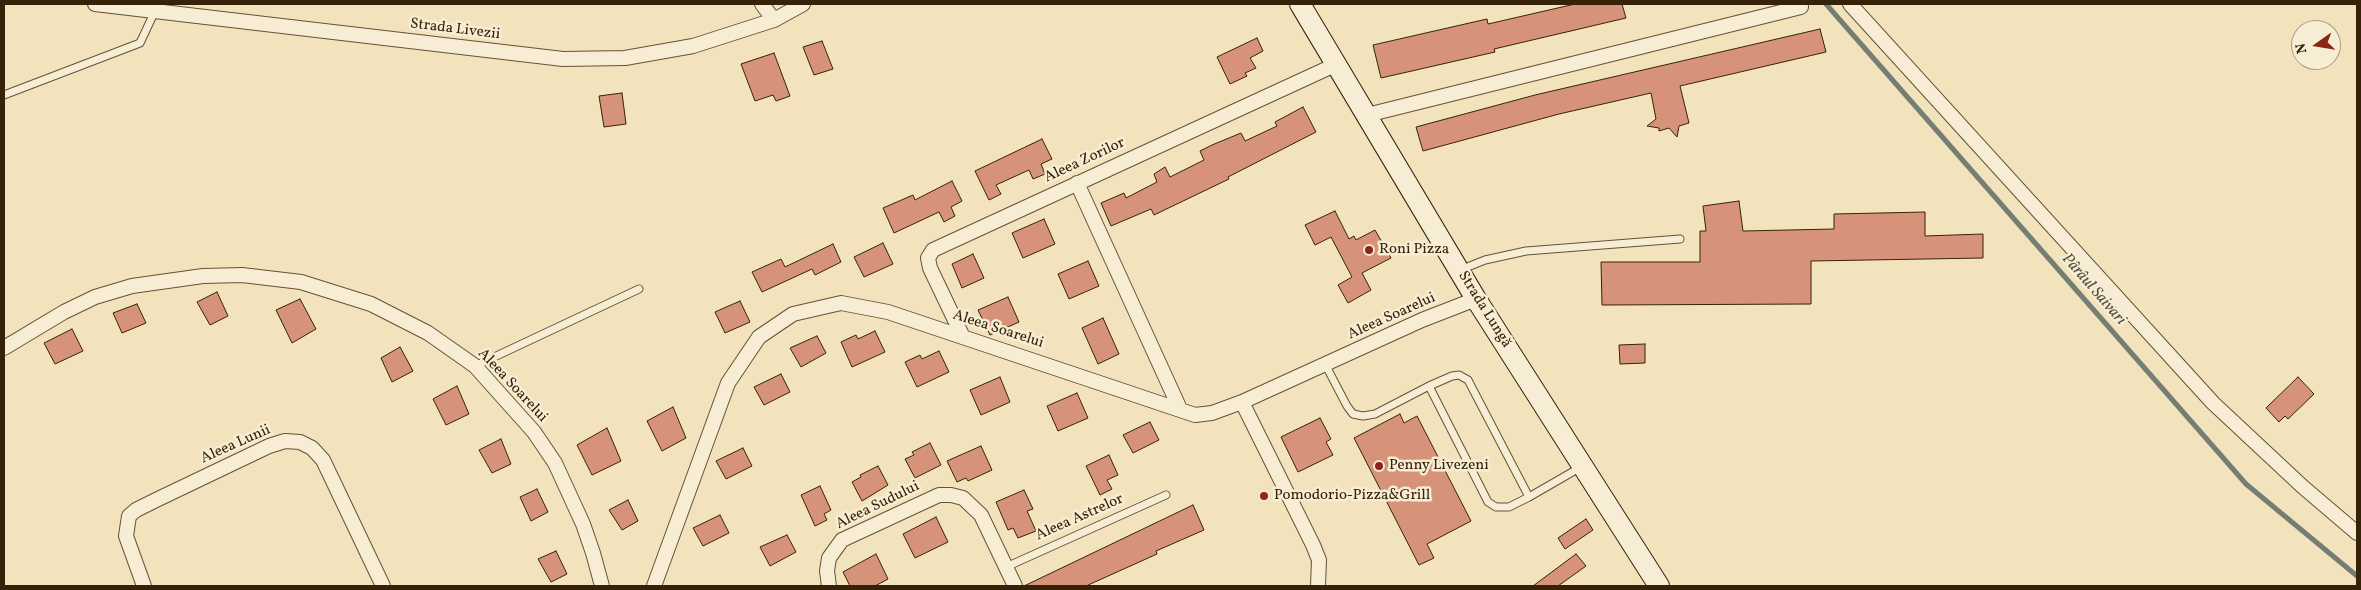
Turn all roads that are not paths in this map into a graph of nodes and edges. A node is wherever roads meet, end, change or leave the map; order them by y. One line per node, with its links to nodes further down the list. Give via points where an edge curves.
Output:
1 (95, 4): 7 (street, Strada Livezii)
2 (762, 4): 8 (street)
3 (803, 4): 8 (street, Strada Livezii)
4 (1300, 4): 9 (main road, Strada Lungă)
5 (1850, 4): 27 (street, via 2213,403 2303,488)
6 (1801, 7): 11 (street)
7 (146, 8): 8 (street, Strada Livezii, via 563,59 625,58 693,46); 10 (lane, via 140,43)
8 (774, 20)
9 (1337, 64): 11 (main road, Strada Lungă); 12 (street, Aleea Zorilor)
10 (4, 95)
11 (1367, 115): 14 (main road, Strada Lungă)
12 (1077, 183): 17 (street, Aleea Zorilor, via 933,250 928,258 930,268); 23 (street)
13 (1680, 239): 14 (lane, via 1526,251 1485,260)
14 (1459, 270): 16 (main road, Strada Lungă)
15 (639, 288): 20 (lane)
16 (1476, 299): 19 (street, Aleea Soarelui); 24 (main road, Strada Lungă)
17 (962, 335): 23 (street, Aleea Soarelui); 32 (street, Aleea Soarelui, via 888,312 841,304 793,314 759,337 728,383)
18 (4, 348): 20 (street, Aleea Soarelui, via 95,296 166,281 242,275 301,282 371,304 428,332)
19 (1325, 364): 21 (lane, via 1353,414 1362,416 1375,414); 22 (street, Aleea Soarelui)
20 (475, 366): 29 (street, Aleea Soarelui, via 534,432 555,463 582,524)
21 (1429, 386): 26 (lane, via 1460,375 1468,380); 26 (lane, via 1488,502 1496,507 1509,507)
22 (1242, 402): 23 (street, Aleea Soarelui, via 1212,413 1195,415); 35 (street, via 1313,545 1319,560)
23 (1180, 409)
24 (1583, 466): 26 (lane); 36 (main road, Strada Lungă)
25 (1166, 495): 28 (lane, Aleea Astrelor)
26 (1529, 497)
27 (2357, 533)
28 (1006, 567): 33 (street, Aleea Sudului, via 981,515 972,504 963,498 939,495 842,540 829,558); 34 (street, Aleea Sudului)
29 (602, 585)
30 (144, 586): 31 (street, Aleea Lunii, via 126,536 129,516 269,446 300,442 312,448 323,460)
31 (383, 586)
32 (654, 586)
33 (830, 586)
34 (1015, 586)
35 (1318, 586)
36 (1659, 586)

